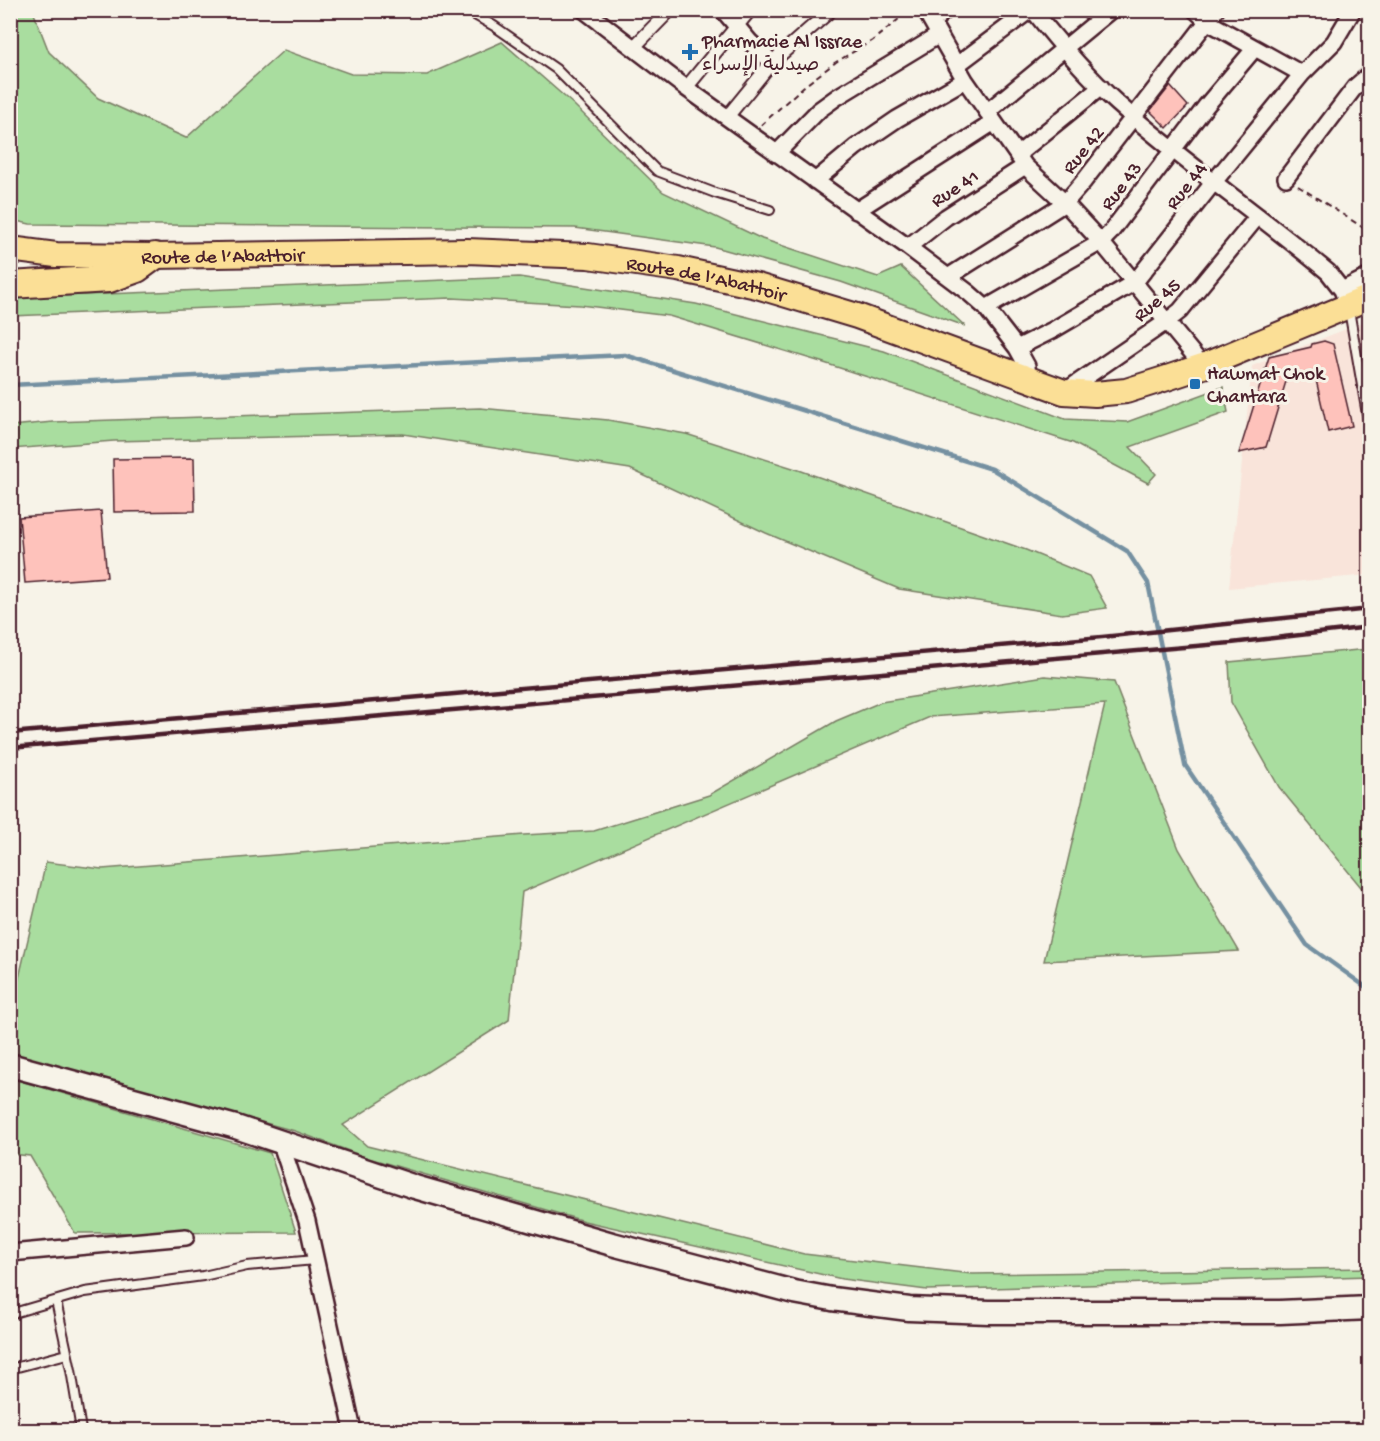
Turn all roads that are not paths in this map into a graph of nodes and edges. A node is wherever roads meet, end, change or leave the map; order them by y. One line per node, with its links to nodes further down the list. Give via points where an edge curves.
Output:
1 (466, 10): 35 (lane, via 556,69 657,171)
2 (670, 10): 15 (street)
3 (723, 10): 14 (street)
4 (750, 10): 14 (street)
5 (831, 10): 18 (street)
6 (946, 10): 13 (street)
7 (1031, 10): 17 (street); 19 (street)
8 (1111, 10): 17 (street)
9 (1195, 10): 12 (street)
10 (1353, 10): 20 (street, Rue 44, via 1334,42)
11 (591, 12): 15 (street)
12 (1212, 16): 16 (street); 27 (street, Rue 42)
13 (932, 22): 19 (street); 29 (street, via 819,110)
14 (735, 26): 18 (street); 24 (street)
15 (633, 48): 24 (street)
16 (1255, 48): 20 (street); 28 (street, Rue 43)
17 (1064, 49): 23 (street); 26 (street)
18 (772, 62): 25 (street)
19 (957, 66): 22 (street)
20 (1302, 74): 33 (street, Rue 44)
21 (1370, 74): 31 (street, via 1355,87)
22 (965, 80): 26 (street); 32 (street, via 864,141)
23 (1101, 87): 27 (street); 30 (street, Rue 41)
24 (686, 88): 25 (street)
25 (727, 117): 29 (street)
26 (991, 117): 30 (street); 36 (street)
27 (1133, 117): 28 (street); 34 (street, Rue 42)
28 (1173, 150): 33 (street); 38 (street, Rue 43)
29 (776, 154): 32 (street)
30 (1021, 160): 34 (street); 39 (street, Rue 41)
31 (1286, 178)
32 (814, 181): 36 (street)
33 (1213, 183): 37 (street); 44 (street, Rue 44)
34 (1065, 203): 38 (street); 43 (street, Rue 42)
35 (770, 210)
36 (856, 211): 39 (street)
37 (1257, 216): 46 (street); 48 (street, Rue 45, via 1186,304)
38 (1101, 242): 44 (street); 47 (street, Rue 43)
39 (908, 247): 43 (street)
40 (10, 249): 41 (main road, Route de l’Abattoir, via 56,255)
41 (155, 256): 45 (highway, via 137,269 108,279); 51 (main road, Route de l’Abattoir, via 456,251 588,256 757,286 857,316)
42 (1370, 276): 46 (street)
43 (948, 277): 47 (street)
44 (1135, 282): 48 (street); 49 (street, Rue 44)
45 (10, 285)
46 (1353, 298): 50 (main road, Route de l’Abattoir); 53 (lane)
47 (986, 308): 49 (street)
48 (1166, 322): 50 (street); 52 (street, Rue 45)
49 (1017, 348): 51 (street, via 1027,366)
50 (1203, 366): 52 (main road, Route de l’Abattoir, via 1126,391)
51 (1028, 379): 52 (main road, Route de l’Abattoir)
52 (1064, 392)
53 (1370, 432)
54 (10, 1065): 55 (main road, via 236,1127)
55 (282, 1144): 58 (street); 60 (main road, via 612,1244 832,1299 909,1309 989,1312 1280,1312)
56 (186, 1237): 57 (street)
57 (10, 1253)
58 (315, 1260): 59 (lane, via 247,1266 85,1292); 65 (street)
59 (56, 1301): 61 (lane); 62 (lane)
60 (1370, 1308)
61 (10, 1314)
62 (68, 1354): 63 (lane); 64 (lane)
63 (10, 1369)
64 (81, 1431)
65 (353, 1431)

